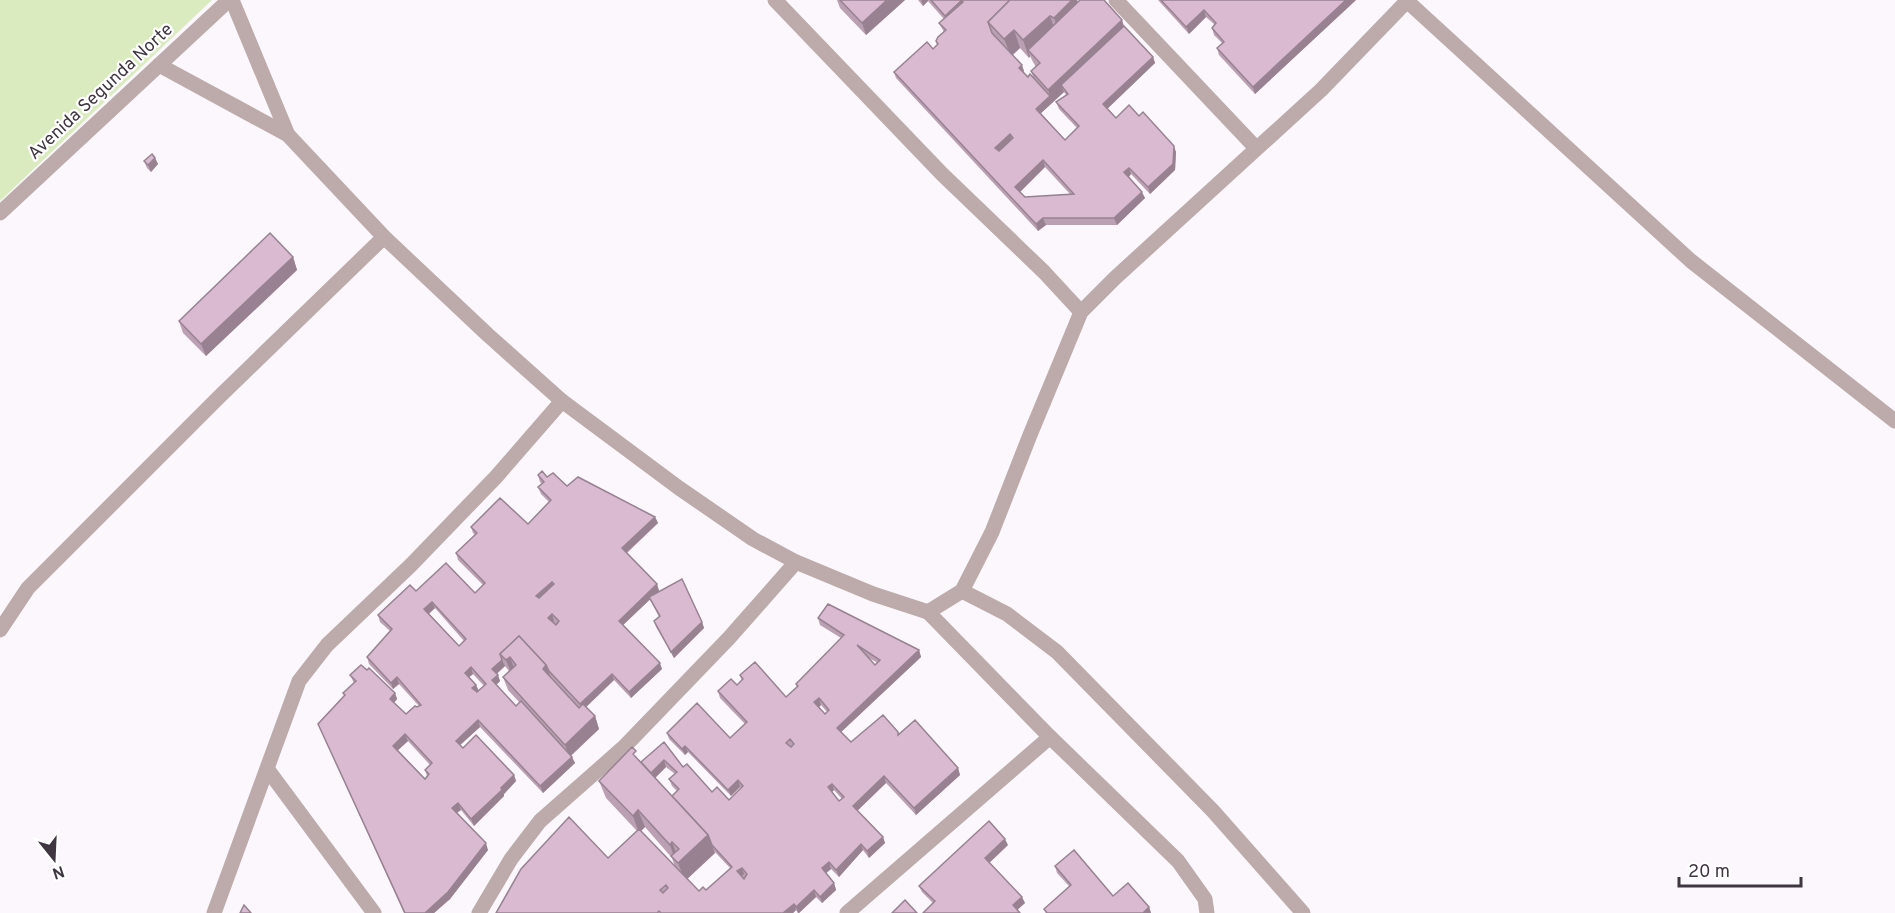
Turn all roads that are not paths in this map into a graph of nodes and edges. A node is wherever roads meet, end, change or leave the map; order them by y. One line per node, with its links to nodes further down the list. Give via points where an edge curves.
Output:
1 (231, 0): 5 (street, Avenida Segunda Norte); 6 (street)
2 (775, 0): 10 (street, via 942,174)
3 (1116, 0): 7 (street)
4 (1408, 1): 7 (street, via 1321,90); 12 (street, via 1691,261)
5 (159, 65): 6 (street); 8 (street, Avenida Segunda Norte)
6 (288, 135): 9 (street)
7 (1256, 148): 10 (street)
8 (0, 213)
9 (384, 237): 11 (street); 16 (street, via 28,588)
10 (1082, 312): 14 (street, via 992,532)
11 (562, 401): 13 (street, via 753,539); 18 (street, via 496,477 327,645 299,681)
12 (1895, 421)
13 (796, 562): 15 (street); 21 (street, via 624,747 540,821 511,859)
14 (962, 591): 15 (street); 24 (street, via 1007,614 1057,652 1214,811)
15 (928, 612): 17 (street)
16 (0, 630)
17 (1050, 736): 22 (street); 23 (street, via 1178,861 1205,899)
18 (268, 770): 19 (street); 20 (street)
19 (214, 913)
20 (374, 913)
21 (479, 913)
22 (847, 913)
23 (1207, 913)
24 (1303, 913)

